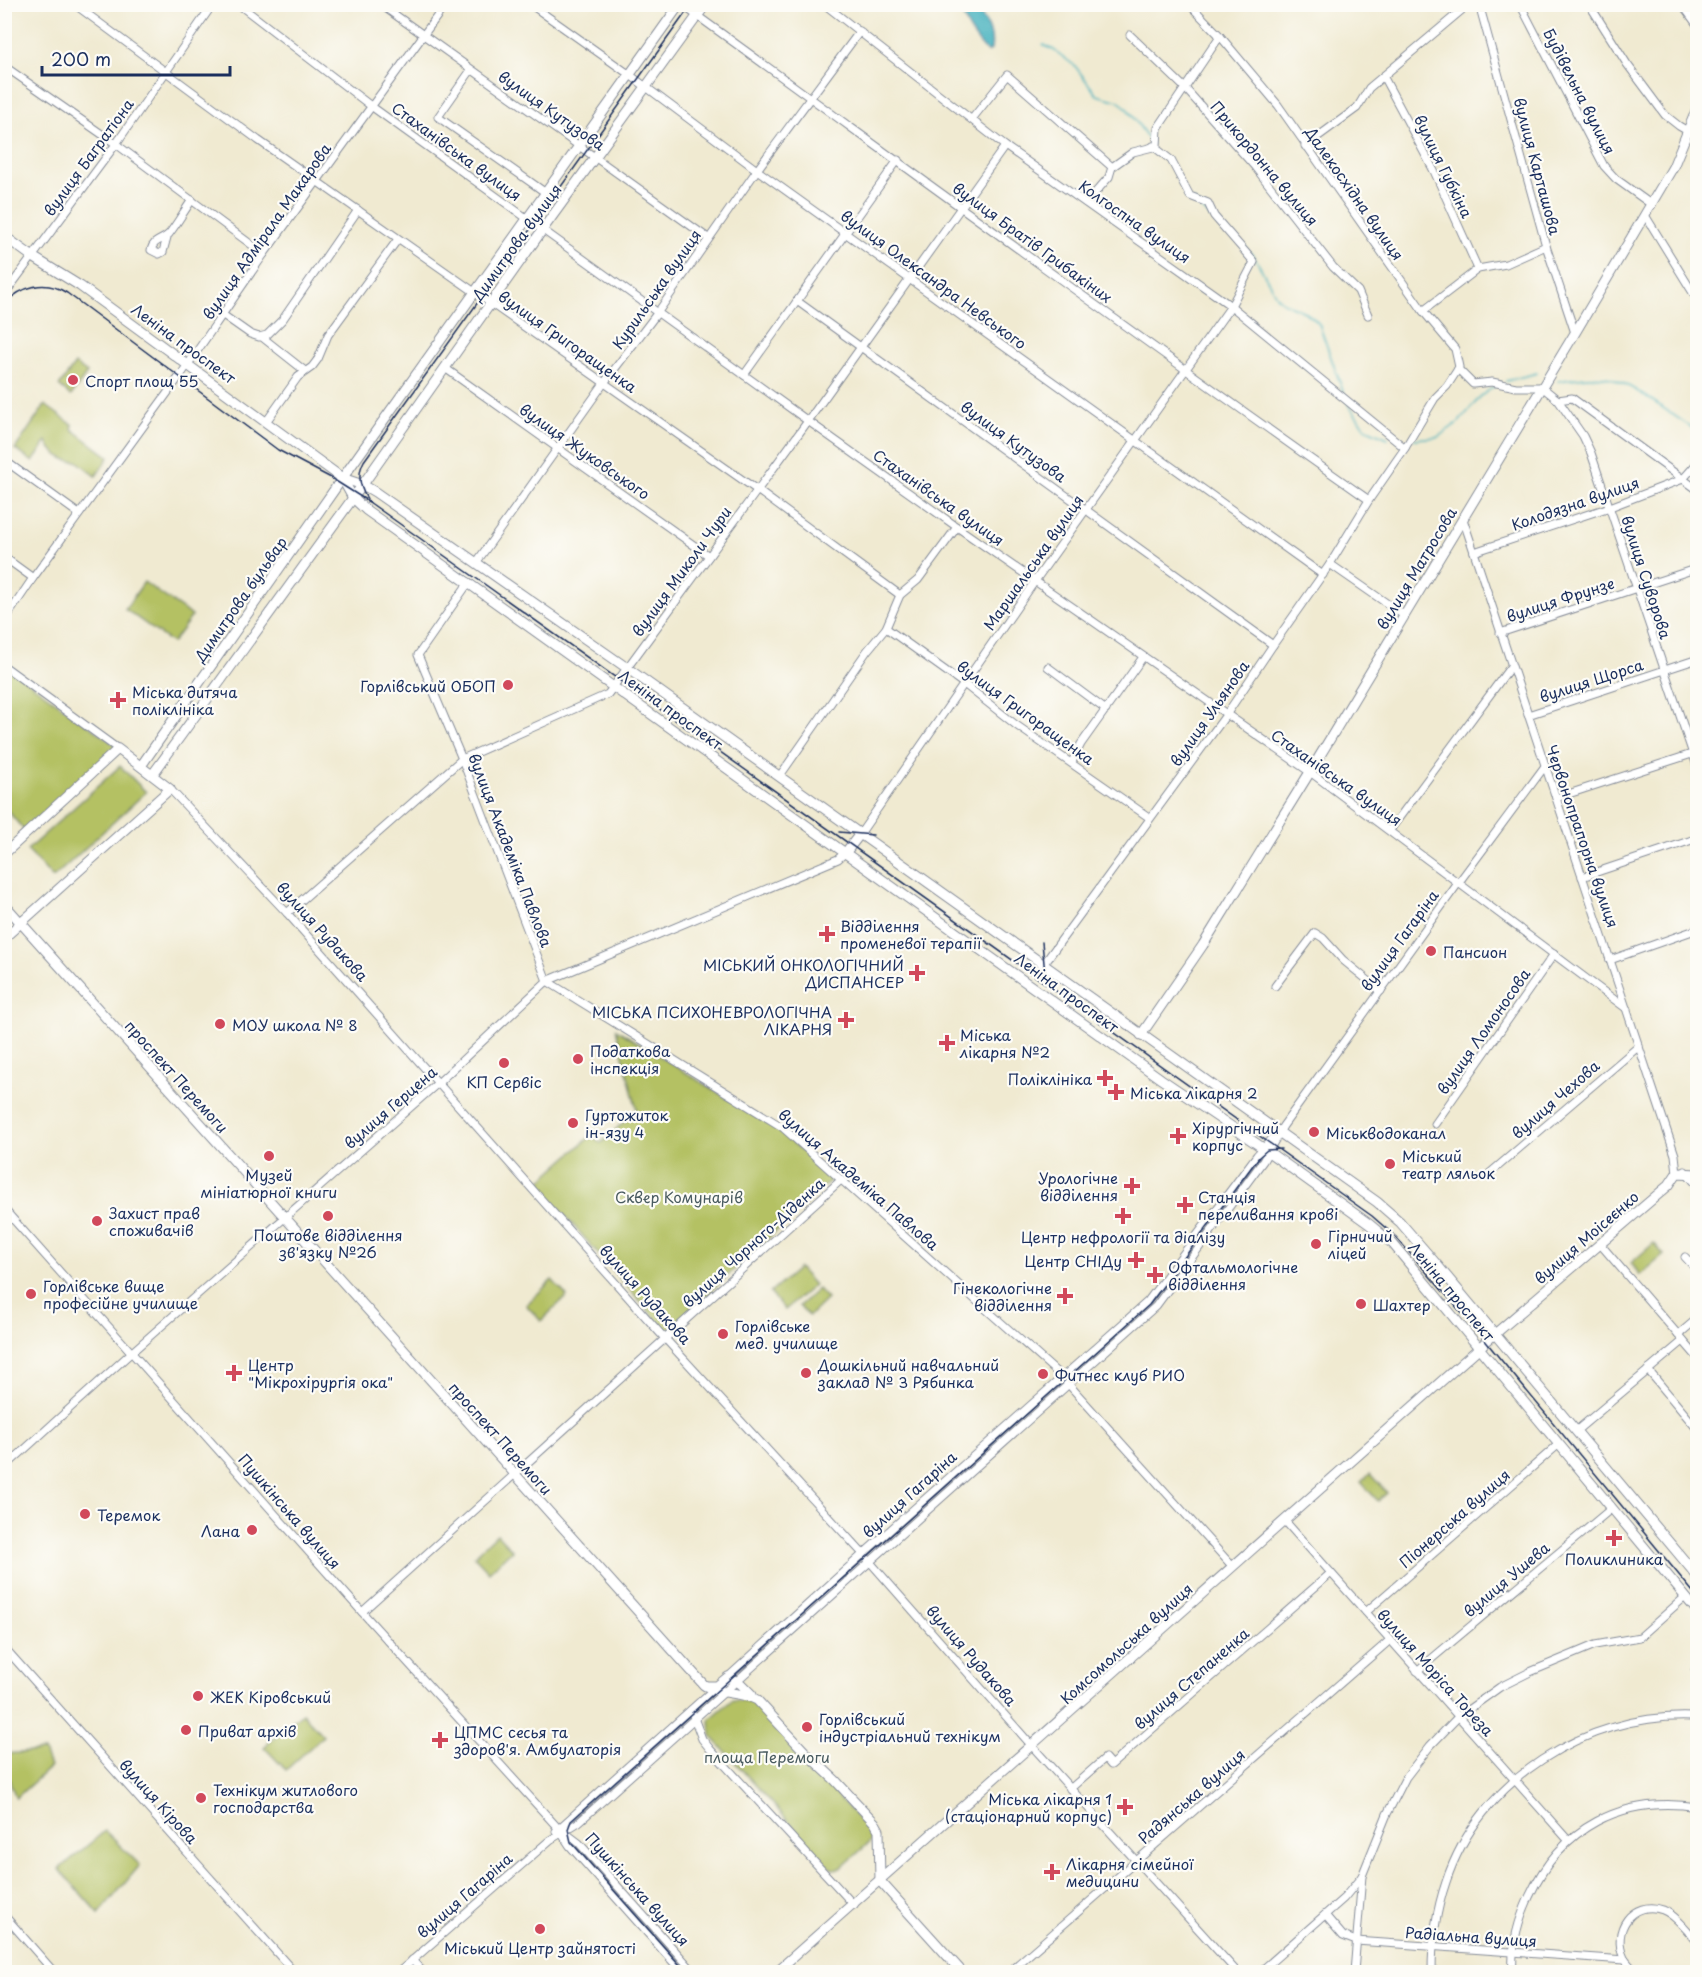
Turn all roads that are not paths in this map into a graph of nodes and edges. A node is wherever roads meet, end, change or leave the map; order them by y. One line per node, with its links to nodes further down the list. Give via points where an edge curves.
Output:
1 (74, 4): 24 (street, вулиця Григоращенка)
2 (213, 4): 24 (street, вулиця Багратіона)
3 (238, 4): 30 (street, Стаханівська вулиця)
4 (380, 4): 20 (street, вулиця Кутузова)
5 (446, 4): 20 (street, вулиця Адмірала Макарова)
6 (530, 4): 25 (street, вулиця Олександра Невського)
7 (680, 4): 16 (street, вулиця Братів Грибакіних); 25 (main road, Димитрова вулиця)
8 (706, 4): 16 (main road, Димитрова вулиця)
9 (824, 4): 18 (street, Колгоспна вулиця)
10 (1469, 4): 26 (street)
11 (1479, 4): 58 (street, вулиця Карташова)
12 (1520, 4): 47 (street, Будівельна вулиця, via 1604,166)
13 (1588, 4): 33 (street, via 1665,115)
14 (1682, 4): 17 (street)
15 (1191, 5): 21 (street, Далекосхідна вулиця)
16 (697, 16): 27 (main road, Димитрова вулиця); 29 (street, вулиця Братів Грибакіних)
17 (1698, 26)
18 (860, 31): 29 (street, Курильська вулиця); 32 (street, Колгоспна вулиця)
19 (1130, 35): 28 (street, Прикордонна вулиця)
20 (424, 36): 23 (street, вулиця Кутузова); 30 (street, вулиця Адмірала Макарова)
21 (1220, 36): 28 (street); 37 (street, Далекосхідна вулиця, via 1278,105)
22 (4, 66): 34 (street)
23 (471, 70): 38 (street, вулиця Кутузова); 44 (street, via 438,117)
24 (165, 71): 34 (street, вулиця Багратіона); 43 (street, вулиця Григоращенка)
25 (630, 75): 27 (street, вулиця Олександра Невського); 38 (main road, Димитрова вулиця)
26 (1383, 76): 37 (street, via 1369,88 1357,108); 61 (street, вулиця Губкіна, via 1434,171)
27 (645, 87): 39 (main road, Димитрова вулиця); 42 (street, вулиця Олександра Невського)
28 (1184, 87): 36 (street, via 1158,128); 72 (street, Прикордонна вулиця, via 1255,167 1333,267 1358,291)
29 (811, 97): 40 (street, вулиця Братів Грибакіних); 42 (street, Курильська вулиця)
30 (371, 106): 43 (street, вулиця Адмірала Макарова); 51 (street, Стаханівська вулиця)
31 (1698, 106): 33 (main road, вулиця Матросова)
32 (972, 119): 35 (street, Колгоспна вулиця); 41 (street, via 1007,75)
33 (1693, 134): 47 (main road, вулиця Матросова)
34 (116, 144): 45 (street); 60 (street, вулиця Багратіона)
35 (1005, 146): 46 (street, Колгоспна вулиця); 48 (street, вулиця Миколи Чури)
36 (1154, 146): 41 (street, via 1133,152); 68 (street, Маршальська вулиця, via 1171,160 1190,196 1208,203 1214,216 1254,262)
37 (1305, 146): 69 (street, Далекосхідна вулиця)
38 (580, 147): 39 (street, вулиця Кутузова); 44 (main road, Димитрова вулиця)
39 (596, 157): 52 (main road, Димитрова вулиця); 57 (street, вулиця Кутузова)
40 (898, 160): 48 (street, вулиця Братів Грибакіних); 53 (street)
41 (1112, 167): 46 (street, via 1109,177)
42 (757, 170): 53 (street, вулиця Олександра Невського); 57 (street, Курильська вулиця)
43 (317, 181): 49 (street, вулиця Григоращенка); 59 (street, вулиця Адмірала Макарова)
44 (546, 193): 51 (main road, Димитрова вулиця)
45 (192, 200): 55 (street); 59 (street)
46 (1086, 204): 68 (street, Колгоспна вулиця)
47 (1652, 205): 50 (main road, вулиця Матросова)
48 (961, 206): 62 (street, вулиця Миколи Чури); 80 (street, вулиця Братів Грибакіних)
49 (358, 210): 56 (street, вулиця Григоращенка); 74 (street, via 283,319)
50 (1645, 215): 66 (street); 73 (main road, вулиця Матросова)
51 (528, 218): 52 (street, Стаханівська вулиця); 63 (main road, Димитрова вулиця)
52 (543, 229): 67 (main road, Димитрова вулиця); 70 (street, Стаханівська вулиця)
53 (846, 232): 62 (street, вулиця Олександра Невського); 65 (street)
54 (4, 236): 60 (main road, Леніна проспект)
55 (167, 237)
56 (398, 238): 63 (street, вулиця Григоращенка); 79 (street, via 328,335 312,368)
57 (708, 238): 70 (street, Курильська вулиця)
58 (1546, 246): 61 (street, via 1506,264); 73 (street, вулиця Карташова)
59 (264, 254): 71 (street, вулиця Адмірала Макарова)
60 (33, 257): 64 (street, вулиця Багратіона); 76 (main road, Леніна проспект, via 80,286)
61 (1478, 269): 69 (street)
62 (910, 278): 75 (street, вулиця Миколи Чури); 87 (street, вулиця Олександра Невського)
63 (475, 292): 67 (street, вулиця Григоращенка); 92 (main road, Димитрова вулиця)
64 (4, 295)
65 (797, 301): 75 (street, вулиця Кутузова); 81 (street)
66 (1698, 301)
67 (491, 303): 77 (main road, Димитрова вулиця); 82 (street, вулиця Григоращенка)
68 (1231, 306): 80 (street, Маршальська вулиця); 88 (street, Колгоспна вулиця)
69 (1423, 311): 78 (street, Далекосхідна вулиця, via 1455,349)
70 (658, 312): 81 (street, Стаханівська вулиця); 82 (street, Курильська вулиця)
71 (223, 315): 74 (street, via 250,334); 76 (street, вулиця Адмірала Макарова)
72 (1368, 315)
73 (1575, 333): 83 (main road, вулиця Матросова)
74 (262, 337): 79 (street)
75 (861, 347): 85 (street, вулиця Миколи Чури); 100 (street, вулиця Кутузова)
76 (187, 365): 86 (main road, Леніна проспект); 101 (street, вулиця Адмірала Макарова)
77 (445, 368): 89 (street, вулиця Жуковського); 94 (main road, Димитрова вулиця)
78 (1458, 369): 83 (street, via 1473,384); 88 (street)
79 (305, 371): 86 (street)
80 (1185, 371): 87 (street, Маршальська вулиця); 98 (street, вулиця Братів Грибакіних)
81 (744, 375): 85 (street, Стаханівська вулиця)
82 (604, 383): 89 (street, Курильська вулиця); 95 (street, вулиця Григоращенка)
83 (1542, 387): 84 (street); 102 (main road, вулиця Матросова)
84 (1558, 400): 93 (street, via 1572,398); 99 (street, вулиця Суворова, via 1587,442)
85 (808, 421): 95 (street, вулиця Миколи Чури); 103 (street, Стаханівська вулиця)
86 (266, 422): 92 (main road, Леніна проспект)
87 (1136, 440): 100 (street, Маршальська вулиця); 110 (street, вулиця Олександра Невського)
88 (1405, 448): 98 (street, вулиця Ульянова)
89 (558, 450): 105 (street, вулиця Жуковського); 107 (street, Курильська вулиця)
90 (4, 460): 101 (street)
91 (1698, 462): 93 (street)
92 (342, 478): 94 (main road, Леніна проспект); 97 (main road, Леніна проспект); 137 (main road, Димитрова бульвар)
93 (1683, 479): 96 (street); 99 (street, Колодязна вулиця)
94 (363, 485): 97 (main road, Димитрова вулиця); 107 (main road, Леніна проспект)
95 (757, 490): 105 (street, вулиця Миколи Чури); 115 (street, вулиця Григоращенка)
96 (1698, 490)
97 (353, 498): 113 (main road, Леніна проспект); 141 (main road, Димитрова бульвар)
98 (1369, 500): 108 (street, вулиця Ульянова)
99 (1610, 507): 104 (street, Колодязна вулиця); 114 (street, вулиця Суворова)
100 (1086, 510): 112 (street, Маршальська вулиця); 120 (street, вулиця Кутузова)
101 (79, 514): 111 (street, вулиця Адмірала Макарова)
102 (1463, 519): 104 (street, Червонопрапорна вулиця); 116 (main road, вулиця Матросова)
103 (957, 527): 112 (street, Стаханівська вулиця); 115 (street, via 918,580)
104 (1474, 552): 119 (street, Червонопрапорна вулиця)
105 (709, 556): 125 (street, вулиця Миколи Чури)
106 (4, 557): 111 (street)
107 (476, 563): 125 (main road, Леніна проспект)
108 (1330, 564): 110 (street, вулиця Ульянова); 116 (street)
109 (1698, 568): 114 (street, вулиця Фрунзе)
110 (1323, 575): 120 (street, вулиця Ульянова)
111 (33, 578): 117 (street, вулиця Адмірала Макарова)
112 (1035, 581): 121 (street, Стаханівська вулиця); 128 (street, Маршальська вулиця)
113 (469, 582): 129 (main road, Леніна проспект); 135 (street, вулиця Академіка Павлова, via 418,655)
114 (1637, 587): 119 (street, вулиця Фрунзе); 127 (street, вулиця Суворова)
115 (900, 595): 118 (street)
116 (1405, 616): 140 (main road, вулиця Матросова)
117 (4, 621)
118 (886, 628): 128 (street, вулиця Григоращенка); 142 (street)
119 (1500, 633): 124 (street, Червонопрапорна вулиця)
120 (1273, 645): 132 (street, вулиця Ульянова)
121 (1143, 657): 130 (street); 132 (street, Стаханівська вулиця)
122 (1698, 659): 127 (street, вулиця Щорса)
123 (4, 666): 133 (street, вулиця Рудакова)
124 (1511, 666): 131 (street, Червонопрапорна вулиця); 146 (street)
125 (627, 668): 129 (street, вулиця Миколи Чури); 142 (main road, Леніна проспект)
126 (1048, 668): 130 (street)
127 (1664, 670): 131 (street, вулиця Щорса); 134 (street, вулиця Суворова)
128 (964, 684): 136 (street, вулиця Григоращенка); 147 (street, Маршальська вулиця)
129 (614, 686): 135 (street, вулиця Миколи Чури, via 608,694); 149 (main road, Леніна проспект)
130 (1106, 710): 136 (street)
131 (1528, 715): 138 (street, Червонопрапорна вулиця)
132 (1226, 716): 140 (street, Стаханівська вулиця); 145 (street, вулиця Ульянова)
133 (118, 749): 137 (main road, вулиця Рудакова); 150 (main road)
134 (1695, 753): 139 (street, вулиця Суворова); 144 (street)
135 (462, 759): 154 (street, вулиця Миколи Чури); 161 (street, вулиця Академіка Павлова)
136 (1072, 762): 145 (street, вулиця Григоращенка)
137 (141, 766): 141 (main road, вулиця Рудакова)
138 (1545, 766): 144 (street, Червонопрапорна вулиця); 152 (street, вулиця Гагаріна)
139 (1698, 768)
140 (1310, 772): 146 (street, Стаханівська вулиця); 167 (main road, вулиця Матросова, via 1203,945)
141 (153, 774): 143 (main road, вулиця Рудакова)
142 (779, 777): 147 (main road, Леніна проспект)
143 (170, 789): 154 (street, вулиця Рудакова); 155 (main road)
144 (1556, 798): 151 (street, Червонопрапорна вулиця)
145 (1150, 818): 160 (street, вулиця Ульянова)
146 (1389, 830): 152 (street, Стаханівська вулиця)
147 (860, 834): 149 (main road); 160 (main road, Леніна проспект)
148 (1698, 838): 151 (street)
149 (846, 852): 161 (street, вулиця Герцена, via 838,859); 172 (main road, Леніна проспект)
150 (4, 854)
151 (1582, 877): 159 (street, Червонопрапорна вулиця)
152 (1459, 882): 158 (street, Стаханівська вулиця); 164 (street, вулиця Гагаріна)
153 (4, 904): 155 (main road, проспект Перемоги)
154 (287, 913): 169 (street, вулиця Рудакова)
155 (21, 923): 157 (main road); 180 (main road, проспект Перемоги)
156 (1698, 929): 159 (street)
157 (4, 938)
158 (1554, 954): 165 (street, Стаханівська вулиця); 170 (street, вулиця Ломоносова)
159 (1610, 960): 162 (street, Червонопрапорна вулиця)
160 (1043, 965): 167 (main road, Леніна проспект)
161 (548, 981): 169 (street, вулиця Герцена); 177 (street, вулиця Академіка Павлова, via 782,1127)
162 (1619, 985): 165 (street, via 1615,993); 166 (street, Червонопрапорна вулиця)
163 (1275, 986): 164 (street, via 1315,933)
164 (1381, 991): 171 (street, вулиця Гагаріна)
165 (1604, 992): 166 (street, Стаханівська вулиця)
166 (1627, 1009): 168 (street, Червонопрапорна вулиця)
167 (1141, 1035): 171 (main road, Леніна проспект)
168 (1639, 1046): 173 (street, Червонопрапорна вулиця); 175 (street, вулиця Чехова)
169 (439, 1082): 180 (street, вулиця Герцена); 187 (street, вулиця Рудакова)
170 (1435, 1124)
171 (1279, 1132): 172 (street, вулиця Гагаріна); 185 (main road, Леніна проспект, via 1400,1222)
172 (1269, 1152): 188 (main road, Леніна проспект, via 1392,1244); 192 (street, вулиця Гагаріна, via 1154,1295); 193 (street, вулиця Гагаріна, via 1156,1306)
173 (1677, 1162): 174 (street, Червонопрапорна вулиця); 176 (street, Червонопрапорна вулиця)
174 (1677, 1173): 176 (main road); 181 (main road, вулиця Моісеєнко, via 1673,1181)
175 (1489, 1174)
176 (1693, 1174): 178 (street, Червонопрапорна вулиця)
177 (841, 1180): 187 (street, вулиця Чорного-Діденка); 192 (street, вулиця Академіка Павлова)
178 (1698, 1186)
179 (4, 1209): 189 (street, Пушкінська вулиця)
180 (284, 1218): 189 (street, вулиця Герцена); 198 (main road, проспект Перемоги)
181 (1601, 1245): 185 (main road, вулиця Моісеєнко); 186 (street)
182 (1684, 1257): 183 (street)
183 (1698, 1271)
184 (1698, 1318): 186 (street)
185 (1494, 1335): 188 (main road, Комсомольська вулиця); 195 (main road, Леніна проспект)
186 (1680, 1338): 190 (street); 191 (street)
187 (666, 1339): 198 (street, вулиця Чорного-Діденка); 201 (street, вулиця Рудакова)
188 (1480, 1348): 196 (main road, Леніна проспект); 200 (main road, Комсомольська вулиця)
189 (132, 1352): 197 (street, вулиця Герцена); 207 (street, Пушкінська вулиця)
190 (1698, 1358)
191 (1648, 1370): 194 (street); 195 (street)
192 (1062, 1377): 193 (street, вулиця Академіка Павлова); 201 (street, вулиця Гагаріна)
193 (1068, 1384): 202 (street, вулиця Гагаріна); 203 (street, вулиця Академіка Павлова)
194 (1698, 1430)
195 (1576, 1431): 205 (main road, Леніна проспект)
196 (1559, 1444): 199 (main road, Леніна проспект); 208 (street, Піонерська вулиця)
197 (4, 1468)
198 (514, 1474): 207 (street, вулиця Чорного-Діденка); 214 (main road, проспект Перемоги)
199 (1612, 1508): 206 (main road, Леніна проспект); 212 (street, вулиця Ушева)
200 (1285, 1521): 203 (main road, Комсомольська вулиця); 204 (street, вулиця Моріса Тореза)
201 (863, 1554): 202 (street, вулиця Рудакова); 213 (street, вулиця Гагаріна)
202 (870, 1562): 213 (street, вулиця Гагаріна); 220 (street, вулиця Рудакова)
203 (1233, 1567): 220 (main road, Комсомольська вулиця)
204 (1331, 1573): 208 (street, вулиця Моріса Тореза); 222 (street, вулиця Степаненка, via 1111,1765 1105,1758)
205 (1698, 1577)
206 (1685, 1597): 209 (main road, Леніна проспект); 217 (street, via 1640,1637 1595,1645 1530,1672 1500,1687)
207 (362, 1612): 225 (street, Пушкінська вулиця)
208 (1366, 1612): 210 (street, вулиця Моріса Тореза)
209 (1698, 1612)
210 (1390, 1640): 212 (street, вулиця Моріса Тореза); 228 (street, Радянська вулиця)
211 (4, 1647): 241 (street, вулиця Кірова)
212 (1417, 1671): 217 (street, вулиця Моріса Тореза)
213 (732, 1679): 214 (main road, вулиця Гагаріна); 215 (main road)
214 (714, 1689): 215 (main road); 216 (street, вулиця Гагаріна); 219 (street, вулиця Гагаріна)
215 (757, 1700): 230 (main road, via 875,1823 880,1838)
216 (692, 1710): 219 (street); 225 (street, вулиця Гагаріна)
217 (1458, 1717): 221 (street, вулиця Моріса Тореза); 229 (street, via 1406,1777)
218 (1692, 1717): 221 (street, via 1652,1717 1594,1733)
219 (694, 1718): 224 (street, вулиця Гагаріна); 231 (street, via 710,1749)
220 (1032, 1746): 222 (street, вулиця Рудакова); 230 (main road, Комсомольська вулиця)
221 (1514, 1780): 226 (street, вулиця Моріса Тореза); 236 (street, via 1478,1821 1459,1851 1438,1907)
222 (1070, 1789): 228 (street, вулиця Рудакова)
223 (1698, 1807): 226 (street, via 1662,1804 1631,1808 1600,1819)
224 (579, 1822): 225 (street, вулиця Гагаріна); 227 (street)
225 (561, 1831): 227 (street, Пушкінська вулиця); 238 (street, вулиця Гагаріна); 244 (street, Пушкінська вулиця)
226 (1568, 1840): 237 (street, via 1551,1859 1531,1894 1516,1930)
227 (579, 1843): 245 (street, Пушкінська вулиця)
228 (1136, 1862): 248 (street, Радянська вулиця); 249 (street, вулиця Рудакова)
229 (1362, 1876): 233 (street); 234 (street)
230 (880, 1881): 231 (main road, Комсомольська вулиця); 247 (main road)
231 (854, 1905): 246 (main road, Комсомольська вулиця)
232 (4, 1915): 240 (street)
233 (1325, 1915): 234 (street, via 1343,1936); 250 (street)
234 (1356, 1941): 236 (street, Радіальна вулиця); 251 (street)
235 (1698, 1942): 239 (street, via 1669,1914 1643,1909 1631,1914 1621,1928)
236 (1432, 1946): 237 (street, Радіальна вулиця); 252 (street)
237 (1514, 1952): 239 (street, Радіальна вулиця); 253 (street)
238 (412, 1960): 242 (street, вулиця Гагаріна); 243 (street)
239 (1625, 1960): 254 (street)
240 (54, 1972)
241 (294, 1972)
242 (399, 1972)
243 (423, 1972)
244 (682, 1972)
245 (694, 1972)
246 (776, 1972)
247 (963, 1972)
248 (1009, 1972)
249 (1237, 1972)
250 (1260, 1972)
251 (1354, 1972)
252 (1432, 1972)
253 (1514, 1972)
254 (1636, 1972)

